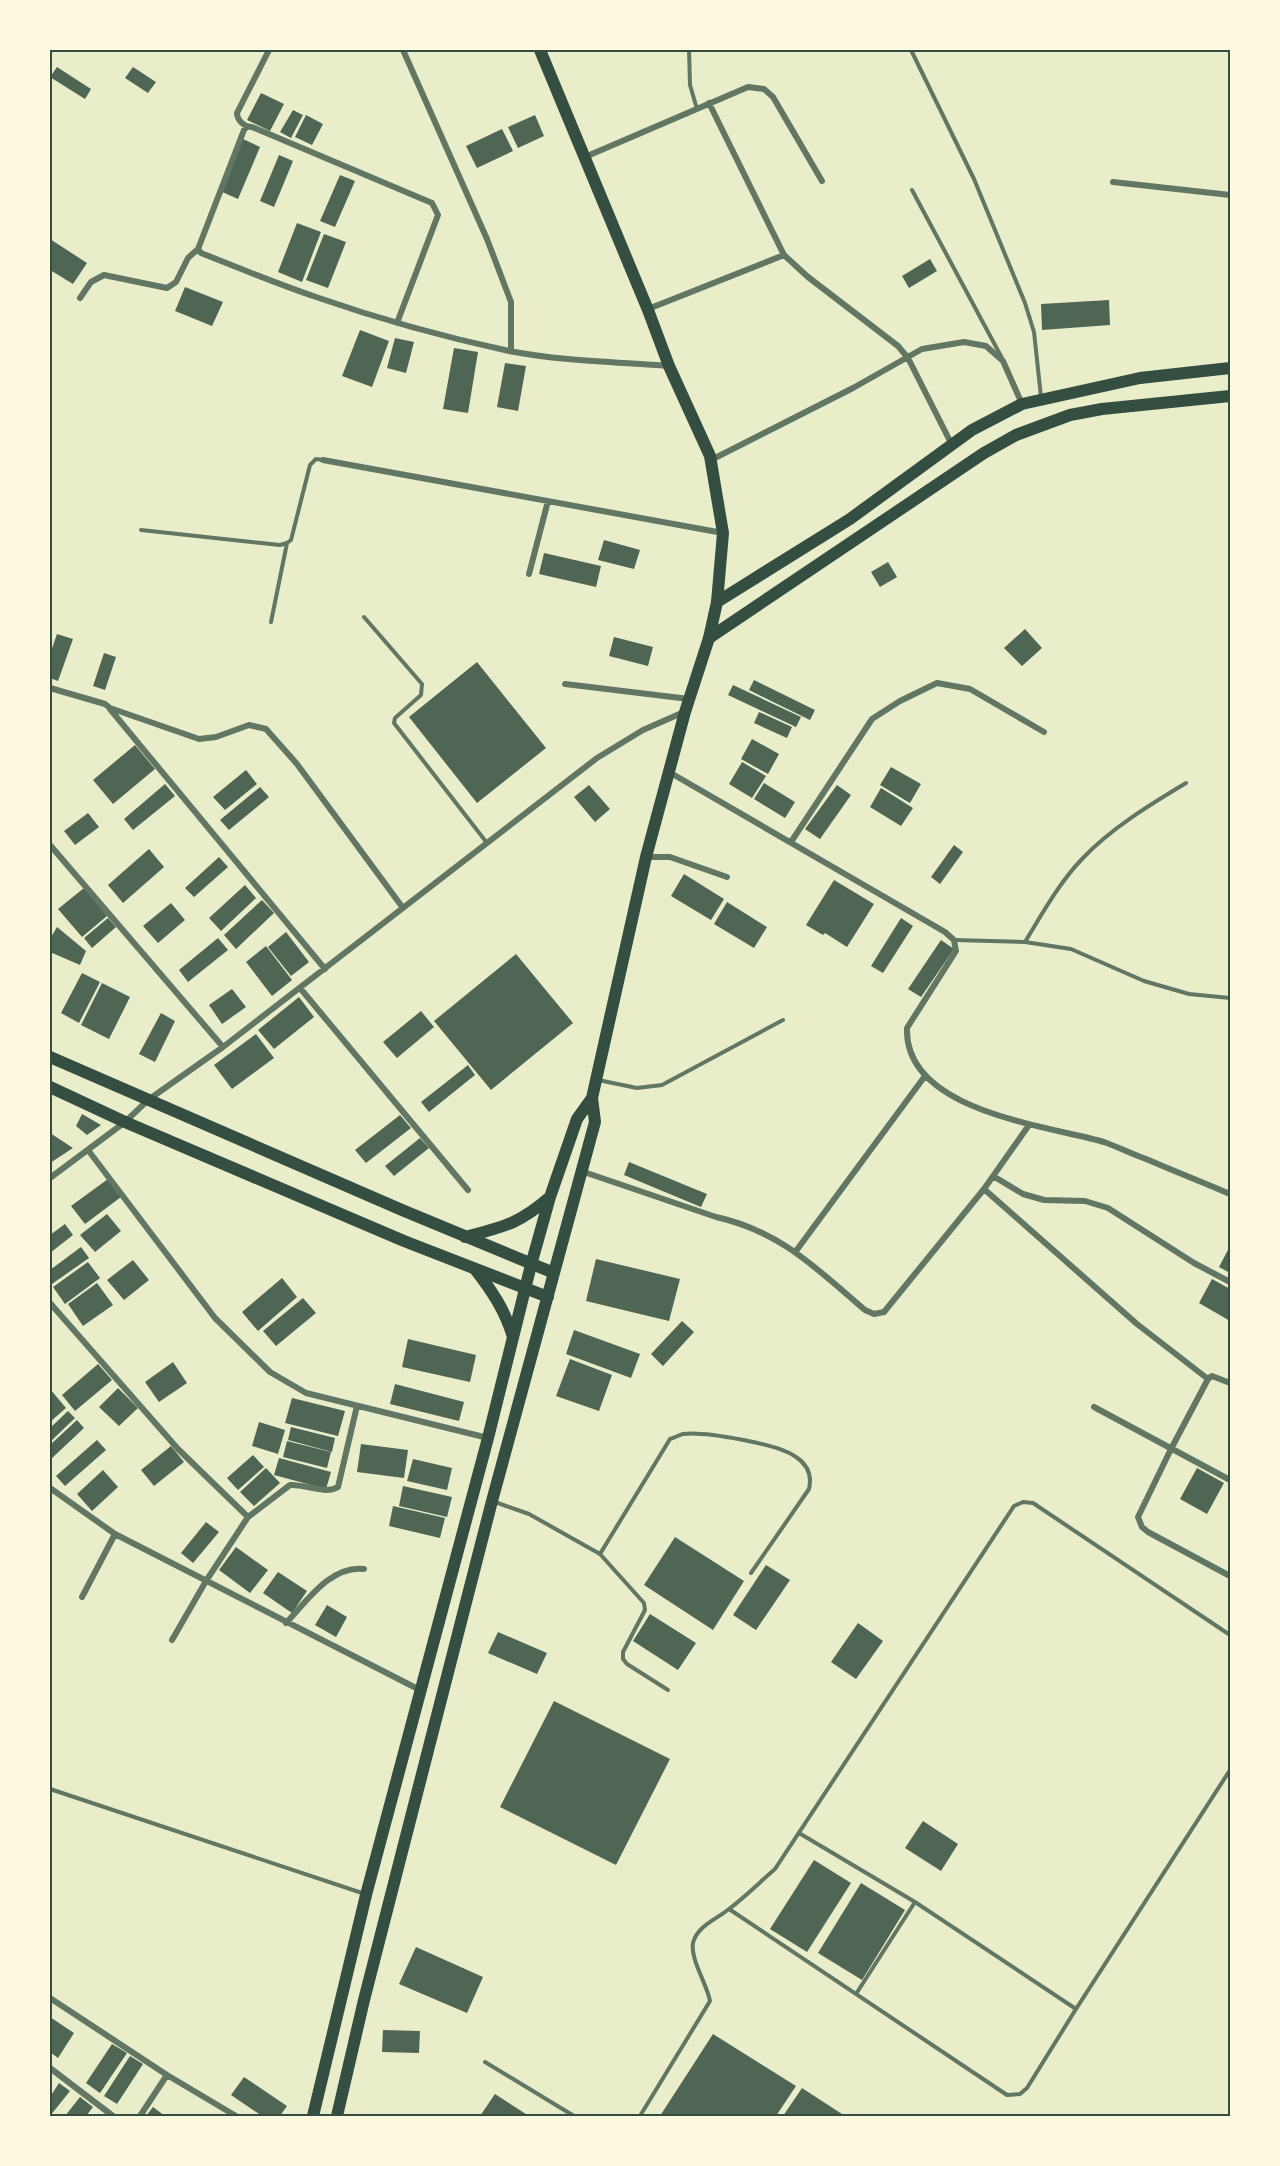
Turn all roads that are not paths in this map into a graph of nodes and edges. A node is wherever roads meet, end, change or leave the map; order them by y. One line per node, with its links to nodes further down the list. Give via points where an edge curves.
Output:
1 (269, 50): 8 (street, via 237,113)
2 (403, 50): 19 (street, via 511,302)
3 (540, 50): 9 (main road)
4 (688, 50): 7 (lane, via 690,85)
5 (911, 50): 25 (lane, via 974,179 1025,303 1034,332)
6 (709, 103): 7 (street); 10 (street, via 748,87 764,89 773,97); 15 (street)
7 (697, 109): 9 (street)
8 (247, 127): 14 (street); 18 (street, via 432,203 436,208 438,215)
9 (585, 157): 17 (main road)
10 (822, 181)
11 (1113, 182): 13 (street)
12 (912, 190): 21 (lane)
13 (1230, 195)
14 (198, 249): 16 (street, via 188,258 176,282 167,288 104,275 91,282); 18 (street, via 314,297)
15 (784, 255): 17 (street); 20 (street)
16 (80, 298)
17 (648, 309): 22 (main road)
18 (397, 323): 19 (street)
19 (511, 351): 22 (street)
20 (908, 358): 21 (street, via 922,349 964,342 986,346); 27 (street); 29 (street)
21 (1003, 361): 26 (street)
22 (669, 366): 29 (main road)
23 (1230, 368): 25 (main road, via 1140,378)
24 (1230, 396): 38 (main road, via 1102,409 1070,415 1016,435)
25 (1041, 399): 26 (main road)
26 (1022, 404): 27 (main road)
27 (952, 445): 35 (main road, via 850,519)
28 (323, 460): 30 (street); 33 (lane, via 316,459 310,465)
29 (711, 460): 32 (main road)
30 (548, 501): 32 (street); 34 (street)
31 (141, 530): 33 (lane)
32 (723, 533): 35 (main road)
33 (287, 543): 37 (lane)
34 (529, 574)
35 (717, 602): 38 (main road)
36 (364, 617): 48 (lane, via 422,684 421,695 395,718 396,728)
37 (271, 622)
38 (710, 638): 41 (main road)
39 (565, 684): 41 (street)
40 (50, 688): 42 (street)
41 (689, 699): 43 (main road)
42 (110, 708): 52 (street, via 199,739 249,724 266,729 297,764); 55 (street)
43 (685, 712): 45 (main road); 48 (street, via 643,730 597,758)
44 (1044, 732): 47 (street, via 970,689 937,683 872,719)
45 (669, 772): 47 (street); 50 (main road)
46 (1186, 783): 54 (lane, via 1121,826 1082,859)
47 (791, 842): 53 (street)
48 (487, 843): 52 (street)
49 (50, 845): 59 (street)
50 (646, 857): 51 (street, via 670,857); 62 (main road)
51 (727, 878)
52 (403, 908): 55 (street)
53 (954, 940): 54 (lane); 61 (street, via 956,951 907,1028 911,1056)
54 (1024, 942): 57 (lane, via 1071,949 1144,981 1189,994)
55 (325, 969): 56 (street)
56 (300, 988): 59 (street); 73 (street)
57 (1230, 998)
58 (783, 1020): 62 (lane, via 662,1085 637,1088)
59 (223, 1047): 65 (street)
60 (50, 1057): 65 (main road)
61 (925, 1076): 67 (street, via 960,1100); 77 (street)
62 (597, 1079): 64 (main road)
63 (50, 1087): 66 (main road)
64 (592, 1098): 69 (main road, via 595,1122); 75 (main road, via 577,1119)
65 (147, 1100): 66 (street); 76 (main road)
66 (125, 1122): 68 (street); 79 (main road)
67 (1029, 1125): 70 (street); 74 (street, via 1105,1143)
68 (88, 1150): 71 (street); 88 (street, via 215,1318 270,1372 306,1393)
69 (581, 1171): 77 (street, via 738,1222); 80 (main road)
70 (993, 1176): 72 (street); 81 (street, via 1023,1194 1044,1200 1085,1201 1108,1208)
71 (50, 1178)
72 (984, 1189): 77 (street, via 884,1312 874,1314 865,1310); 86 (street, via 1137,1324)
73 (468, 1190)
74 (1230, 1194)
75 (550, 1197): 76 (main road, via 510,1225); 78 (main road)
76 (465, 1237): 78 (main road)
77 (796, 1251)
78 (531, 1265): 80 (main road); 82 (main road)
79 (475, 1269): 82 (main road); 85 (main road, via 496,1297)
80 (554, 1273): 83 (main road)
81 (1230, 1282)
82 (525, 1289): 83 (main road); 85 (main road)
83 (548, 1297): 94 (main road)
84 (50, 1303): 95 (street, via 178,1449)
85 (513, 1338): 90 (main road)
86 (1208, 1379): 87 (street, via 1218,1377); 91 (street)
87 (1230, 1383)
88 (357, 1406): 90 (street); 95 (street, via 338,1487 330,1491 290,1485)
89 (1094, 1407): 91 (street)
90 (488, 1438): 106 (main road)
91 (1171, 1449): 92 (street); 100 (street, via 1138,1517 1142,1527)
92 (1230, 1480)
93 (50, 1491): 96 (street)
94 (492, 1501): 97 (lane, via 529,1514); 124 (main road)
95 (248, 1517): 101 (street)
96 (115, 1534): 101 (street); 102 (street)
97 (600, 1554): 99 (lane, via 670,1439 695,1434 758,1442 796,1456 807,1467 809,1489); 107 (lane, via 644,1603 645,1610 623,1659)
98 (364, 1569): 103 (street, via 335,1574)
99 (751, 1573)
100 (1230, 1576)
101 (206, 1581): 103 (street); 105 (street)
102 (82, 1597)
103 (286, 1623): 106 (street)
104 (1230, 1635): 110 (lane, via 1033,1503 1014,1506)
105 (172, 1640)
106 (420, 1690): 111 (main road)
107 (668, 1690)
108 (1230, 1770): 116 (lane)
109 (50, 1789): 111 (lane)
110 (799, 1833): 112 (lane); 113 (lane, via 775,1869)
111 (366, 1895): 123 (main road)
112 (915, 1902): 114 (lane); 116 (lane)
113 (729, 1909): 114 (lane); 126 (lane, via 704,1926 693,1944 710,2001)
114 (856, 1994): 116 (lane, via 1008,2095 1020,2094 1027,2088)
115 (50, 1998): 119 (street)
116 (1076, 2009)
117 (485, 2062): 125 (lane)
118 (50, 2068): 120 (street)
119 (167, 2075): 121 (street); 122 (street)
120 (113, 2116)
121 (140, 2116)
122 (236, 2116)
123 (313, 2116)
124 (337, 2116)
125 (574, 2116)
126 (640, 2116)

